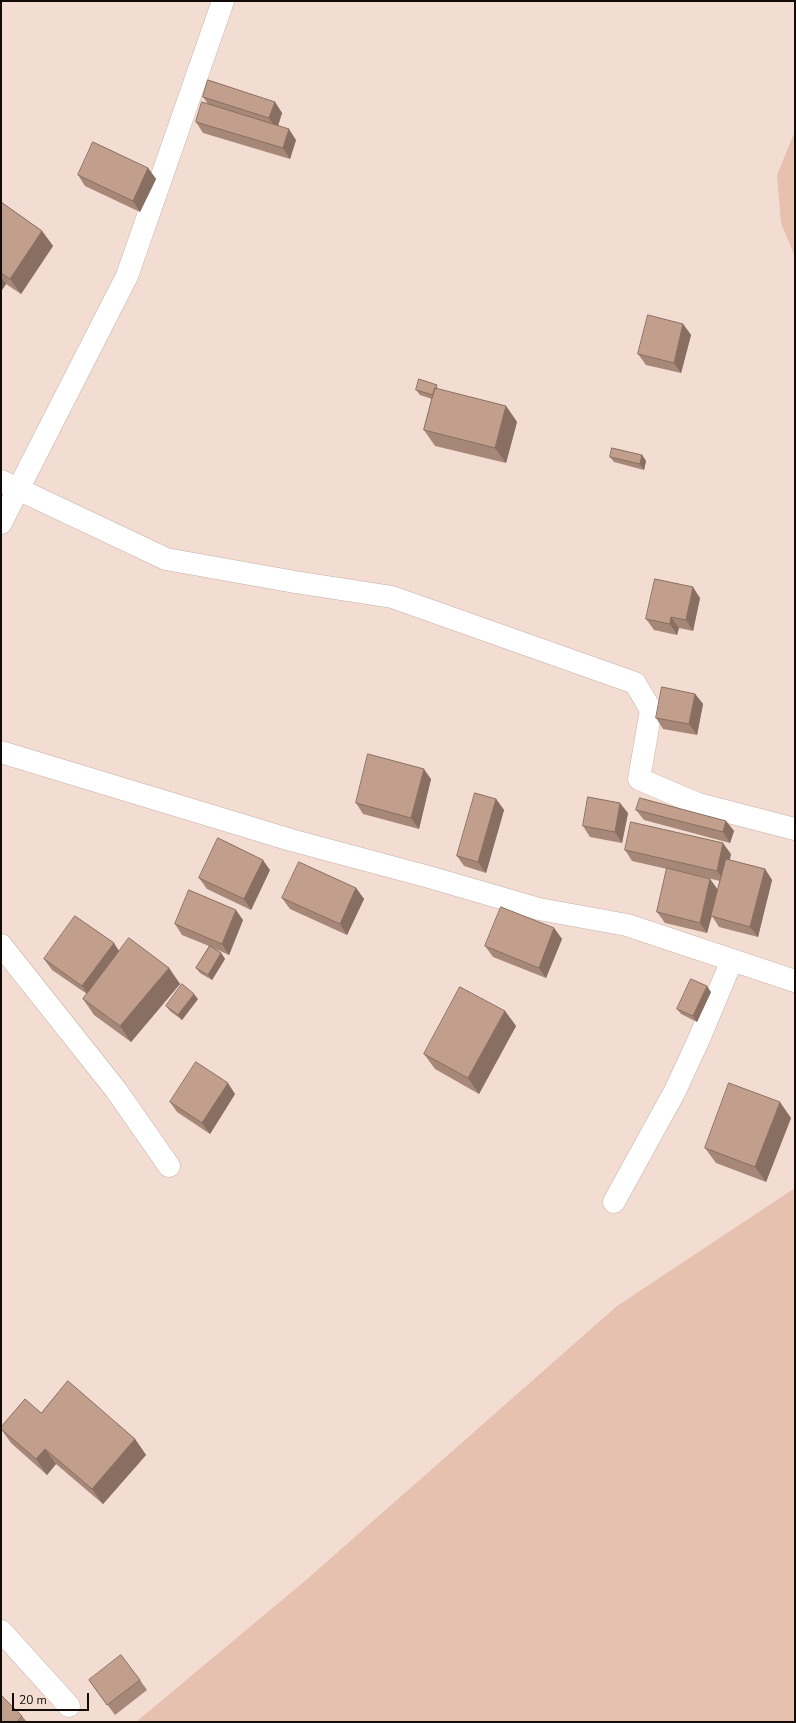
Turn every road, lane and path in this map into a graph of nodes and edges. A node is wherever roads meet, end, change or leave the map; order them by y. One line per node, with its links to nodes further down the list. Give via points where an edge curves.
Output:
1 (223, 1): 2 (street, via 127,276)
2 (10, 486): 3 (street); 5 (street, via 166,559 392,597 635,683 651,710 640,779 698,804)
3 (1, 523)
4 (1, 752): 7 (street, via 291,840 539,909 627,925)
5 (795, 829)
6 (1, 945): 9 (street, via 116,1090)
7 (732, 960): 8 (street); 10 (street, via 700,1039 675,1091)
8 (795, 981)
9 (168, 1166)
10 (614, 1202)
11 (1, 1631): 12 (street)
12 (69, 1706)

